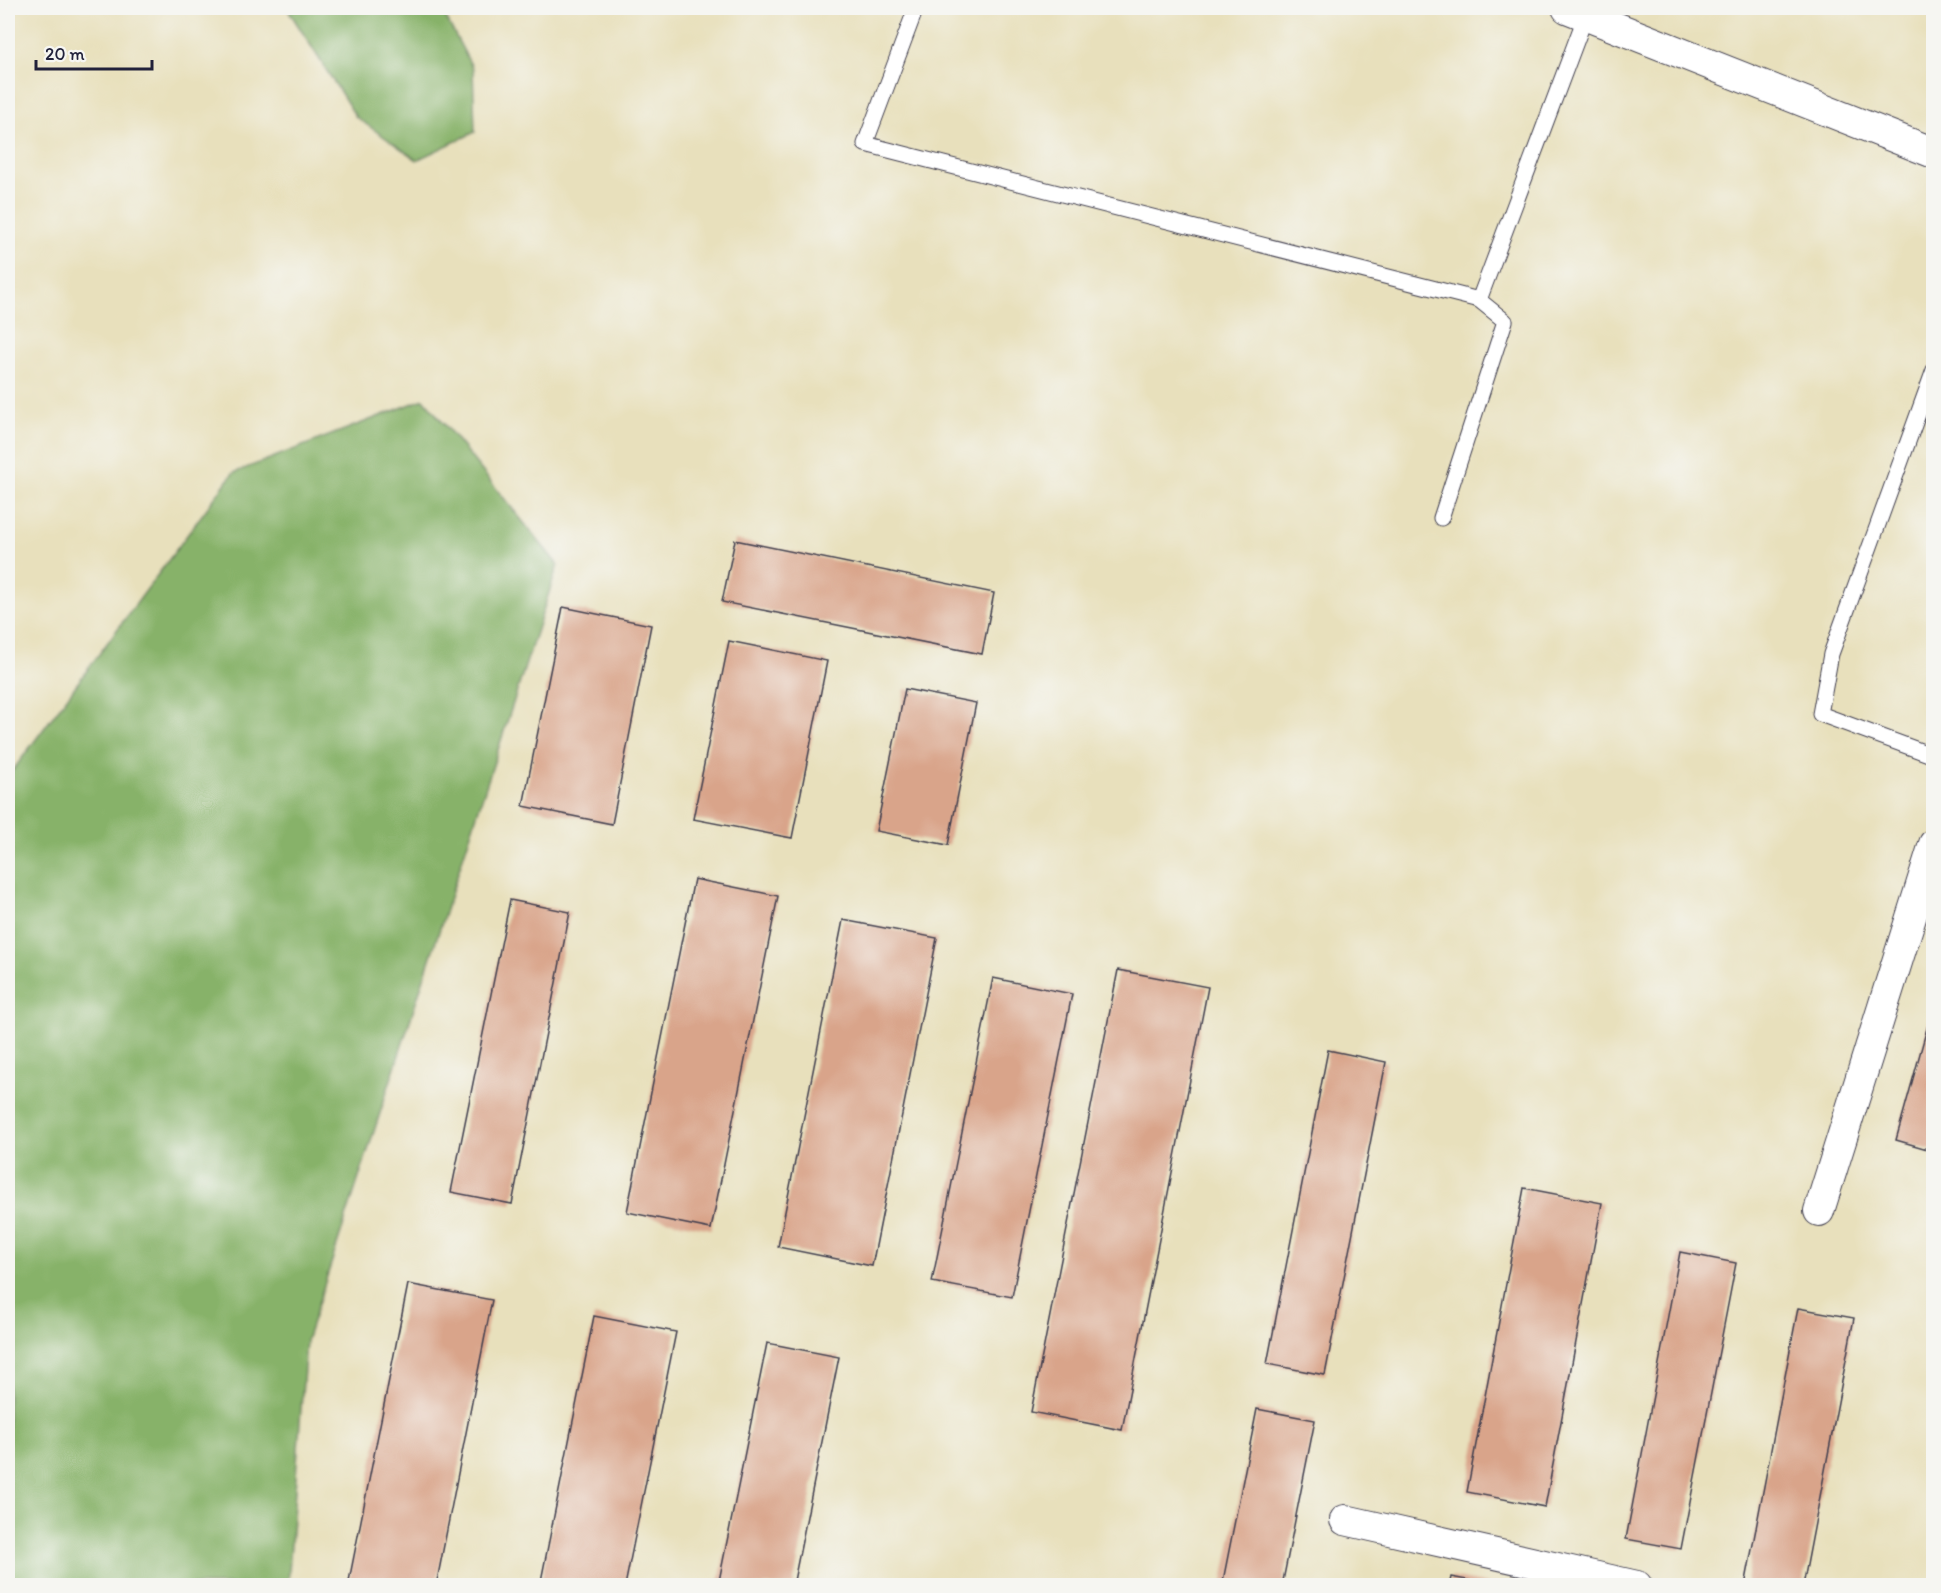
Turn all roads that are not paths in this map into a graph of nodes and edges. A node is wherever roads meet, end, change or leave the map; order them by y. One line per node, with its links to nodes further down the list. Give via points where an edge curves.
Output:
1 (916, 8): 4 (lane, via 865,144)
2 (1576, 11): 3 (street); 4 (lane)
3 (1934, 153)
4 (1479, 300): 6 (lane, via 1505,321)
5 (1934, 370): 7 (lane, via 1832,654 1820,714)
6 (1441, 518)
7 (1934, 756)
8 (1934, 844): 9 (street)
9 (1819, 1210)
10 (1344, 1520): 11 (street)
11 (1547, 1576): 12 (street)
12 (1637, 1586)

